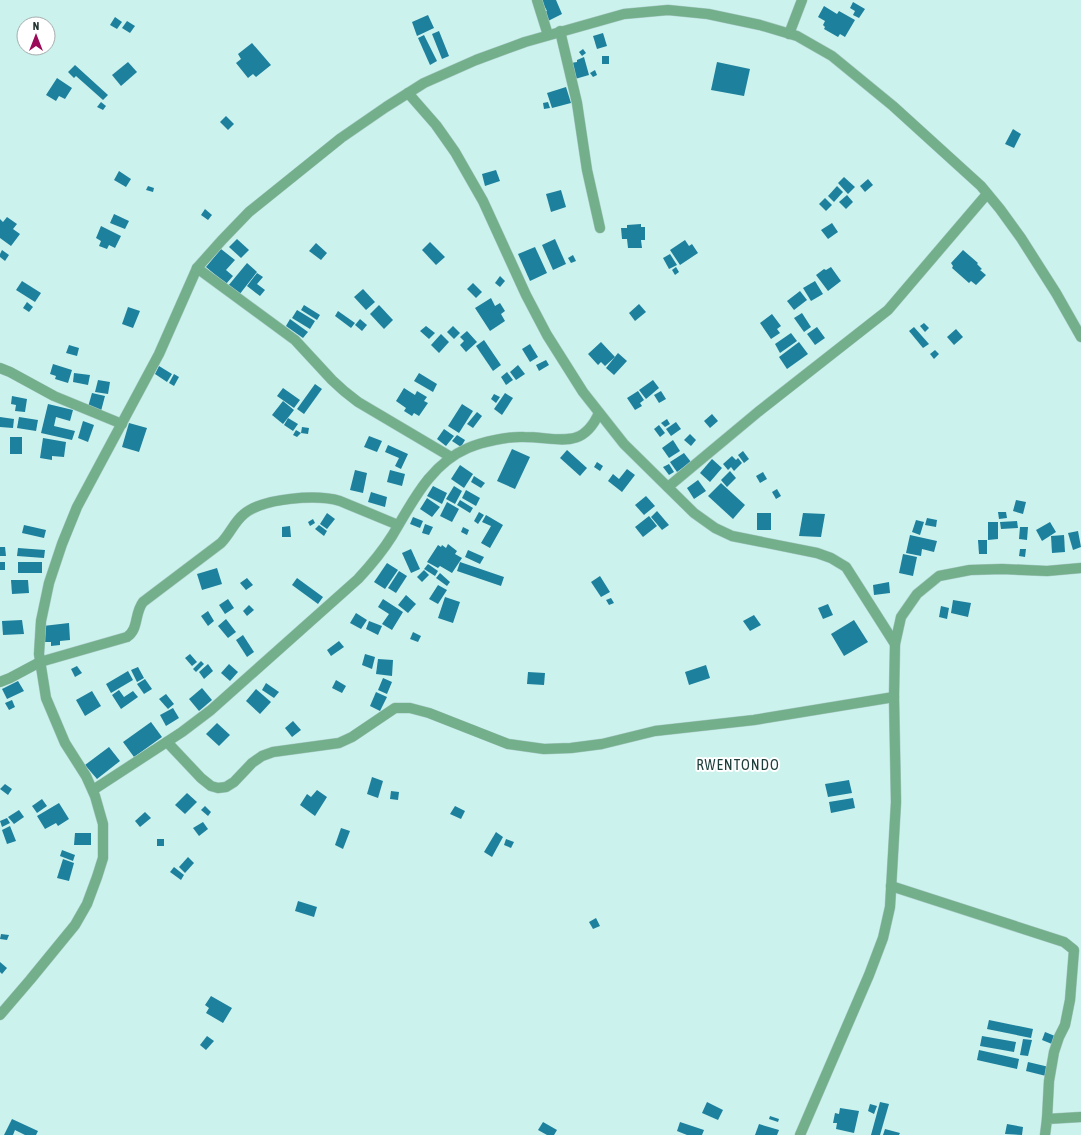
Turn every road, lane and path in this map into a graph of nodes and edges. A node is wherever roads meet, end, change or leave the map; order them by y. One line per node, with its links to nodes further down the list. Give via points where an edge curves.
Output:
1 (537, 0): 5 (street)
2 (802, 0): 4 (street)
3 (560, 31): 4 (street, via 624,14 668,10 708,14); 5 (street); 8 (street, via 577,103 586,164)
4 (789, 34): 7 (street, via 832,56 893,106)
5 (548, 35): 6 (street, via 476,60 424,83)
6 (408, 93): 9 (street, via 341,138 249,212); 12 (street, via 436,125 454,152 483,201 547,336)
7 (987, 194): 10 (street, via 1021,238); 15 (street, via 888,310 758,412)
8 (600, 228)
9 (197, 268): 13 (street, via 160,354); 14 (street, via 295,340 344,392)
10 (1081, 337)
11 (0, 368): 13 (street, via 54,396)
12 (599, 413): 14 (street, via 594,425 585,434 572,439 500,439 468,448); 15 (street, via 624,444)
13 (122, 424): 19 (street, via 77,507 62,544 49,583 41,622 38,654)
14 (452, 457): 16 (street, via 424,484)
15 (668, 487): 18 (street, via 694,513 732,536 817,553 846,568)
16 (398, 525): 19 (street, via 332,498 280,500 256,507 237,520 221,543 143,602 132,634 118,641); 22 (street, via 376,559 358,579 211,710)
17 (1081, 568): 18 (street, via 1047,571 970,570 939,576 917,594 901,617)
18 (895, 644): 21 (street)
19 (40, 662): 20 (street); 23 (street, via 46,698 65,743)
20 (0, 682)
21 (894, 697): 22 (street, via 754,720 655,731 602,744 544,749 508,744 429,713 410,708 395,708 339,743 273,752 262,756 234,782 218,788 201,778); 24 (street, via 896,802)
22 (167, 742): 23 (street)
23 (93, 790): 25 (street, via 103,824 103,858 87,904 75,925)
24 (891, 886): 27 (street, via 1064,942 1074,950 1070,1000 1065,1025 1054,1052); 28 (street, via 890,907 883,938)
25 (0, 1015)
26 (1081, 1117): 27 (street)
27 (1047, 1118): 29 (street)
28 (800, 1135)
29 (1045, 1135)

